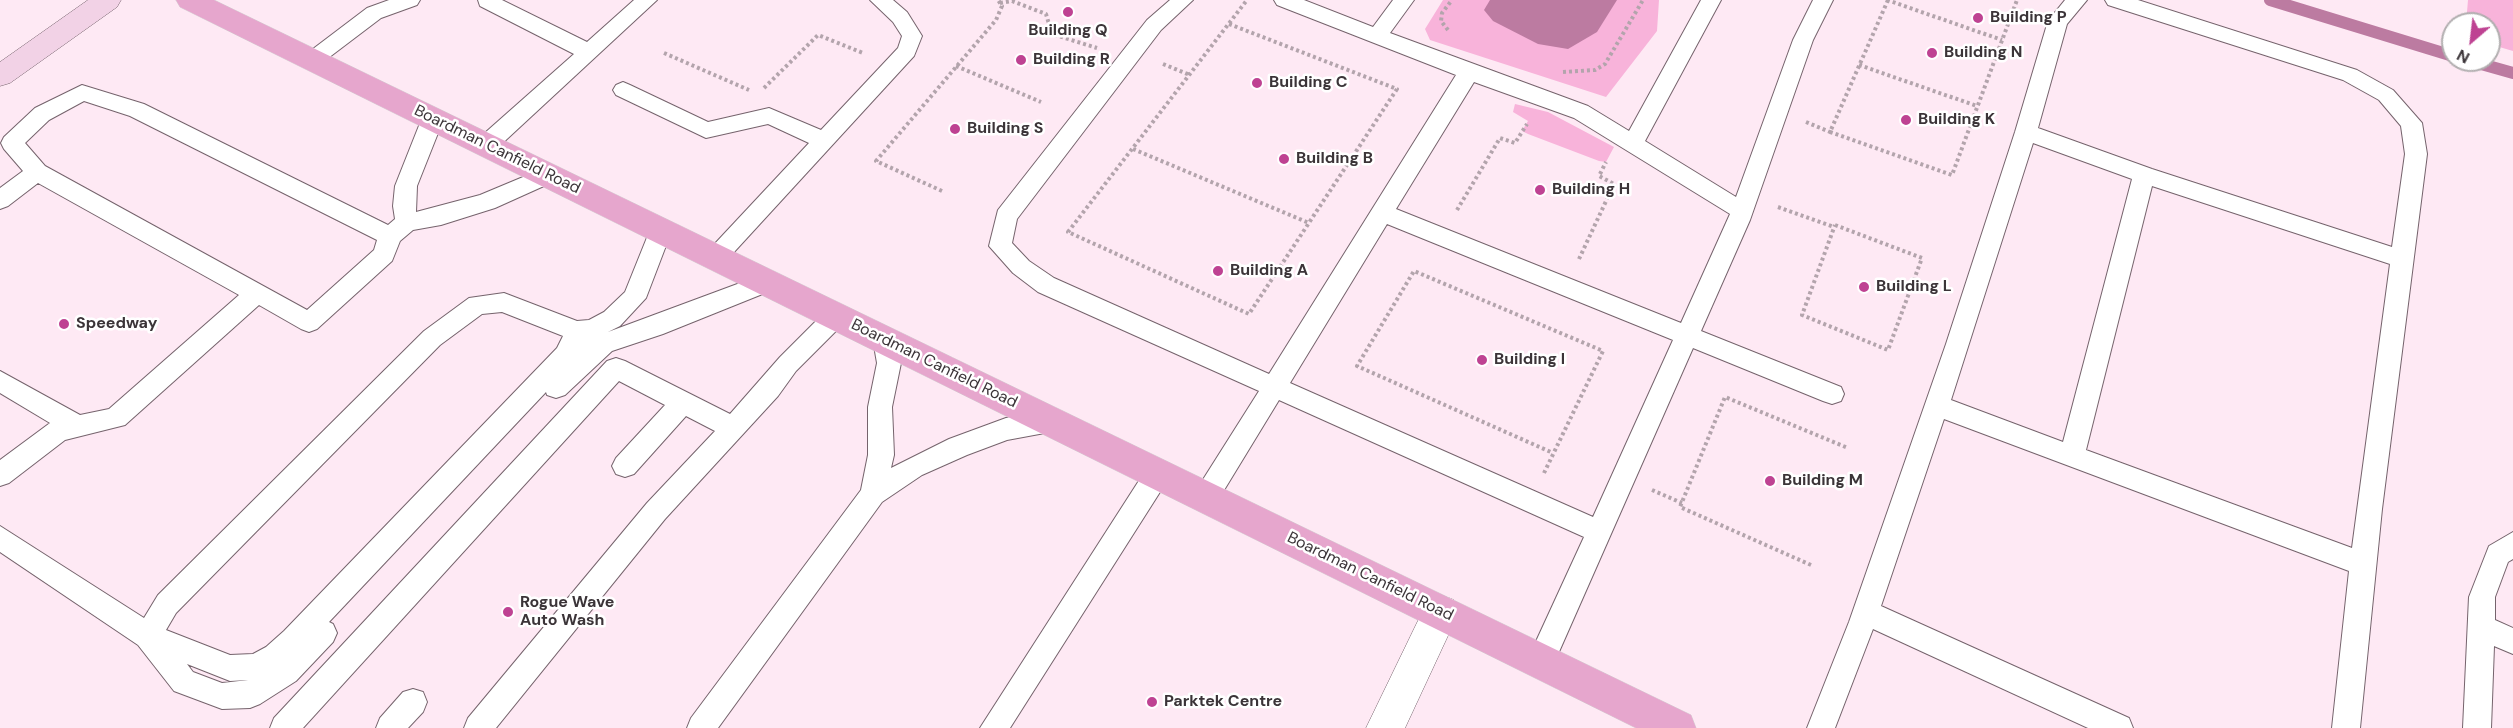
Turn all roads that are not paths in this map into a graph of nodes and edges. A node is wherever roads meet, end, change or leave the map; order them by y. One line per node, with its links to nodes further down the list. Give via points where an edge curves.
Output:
1 (107, 0): 18 (street)
2 (190, 0): 16 (main road, Boardman Canfield Road)
3 (647, 0): 15 (lane)
4 (880, 0): 22 (lane, via 903,21 912,36 907,51)
5 (1183, 0): 43 (lane, via 1154,25 1006,216 1000,246 1046,285)
6 (1284, 0): 14 (lane)
7 (1404, 0): 14 (lane)
8 (1711, 0): 23 (lane)
9 (1823, 0): 29 (lane, via 1803,40)
10 (2077, 0): 21 (lane, via 2058,21)
11 (2115, 0): 34 (lane, via 2350,75 2386,95 2411,123 2416,154)
12 (488, 1): 15 (lane)
13 (397, 2): 16 (lane, via 374,14)
14 (1377, 37): 17 (lane)
15 (589, 52): 24 (lane)
16 (312, 60): 20 (main road, Boardman Canfield Road)
17 (1469, 72): 23 (lane, via 1581,112); 30 (lane)
18 (0, 76)
19 (623, 90): 22 (lane, via 706,130 769,116)
20 (433, 118): 24 (main road, Boardman Canfield Road); 31 (lane, via 406,186)
21 (2026, 132): 27 (lane); 46 (lane)
22 (824, 140): 33 (lane)
23 (1633, 142): 29 (lane)
24 (486, 145): 26 (main road, Boardman Canfield Road)
25 (37, 172): 28 (lane); 31 (lane, via 12,143 42,114 82,93 137,110); 36 (lane)
26 (547, 175): 31 (lane, via 487,202); 32 (main road, Boardman Canfield Road)
27 (2144, 175): 34 (lane); 50 (lane)
28 (0, 200)
29 (1745, 203): 38 (lane)
30 (1381, 212): 38 (lane); 43 (lane)
31 (398, 229): 36 (lane, via 384,255 309,322)
32 (661, 230): 33 (main road, Boardman Canfield Road); 39 (lane, via 634,298)
33 (716, 257): 35 (main road, Boardman Canfield Road)
34 (2402, 260): 59 (lane)
35 (767, 282): 37 (main road, Boardman Canfield Road); 39 (lane)
36 (257, 293): 48 (lane, via 116,418)
37 (836, 316): 40 (main road, Boardman Canfield Road); 49 (lane)
38 (1688, 334): 44 (lane); 56 (lane)
39 (591, 335): 41 (lane); 63 (lane, via 565,355 276,656 255,667 230,668); 63 (lane, via 504,302 477,305 432,338 166,604); 63 (lane, via 572,371 286,672 250,695 222,696 184,682)
40 (885, 340): 47 (main road, Boardman Canfield Road); 54 (lane, via 889,363 880,407 881,455)
41 (616, 368): 45 (lane); 67 (lane)
42 (0, 381): 48 (lane)
43 (1273, 385): 55 (lane); 56 (lane)
44 (1832, 394)
45 (683, 402): 49 (lane); 51 (lane)
46 (1936, 406): 50 (lane); 61 (lane)
47 (1052, 422): 52 (main road, Boardman Canfield Road); 54 (lane, via 1006,429 958,447 913,467)
48 (78, 427): 53 (lane, via 58,431)
49 (733, 428): 69 (lane, via 656,511)
50 (2072, 456): 59 (lane)
51 (625, 466)
52 (1158, 473): 55 (main road, Boardman Canfield Road); 71 (lane)
53 (0, 475)
54 (873, 494): 70 (lane)
55 (1206, 497): 60 (main road, Boardman Canfield Road)
56 (1600, 532): 65 (lane)
57 (0, 538): 63 (lane)
58 (2513, 544): 62 (lane, via 2498,554 2482,597)
59 (2363, 564): 76 (lane)
60 (1441, 612): 65 (main road, Boardman Canfield Road); 72 (street)
61 (1865, 612): 74 (lane); 75 (lane)
62 (2480, 627): 64 (lane); 77 (lane)
63 (148, 636)
64 (2513, 640)
65 (1541, 661): 73 (main road, Boardman Canfield Road)
66 (413, 702): 68 (lane)
67 (284, 728)
68 (390, 728)
69 (478, 728)
70 (701, 728)
71 (994, 728)
72 (1385, 728)
73 (1677, 728)
74 (1821, 728)
75 (2119, 728)
76 (2346, 728)
77 (2477, 728)

